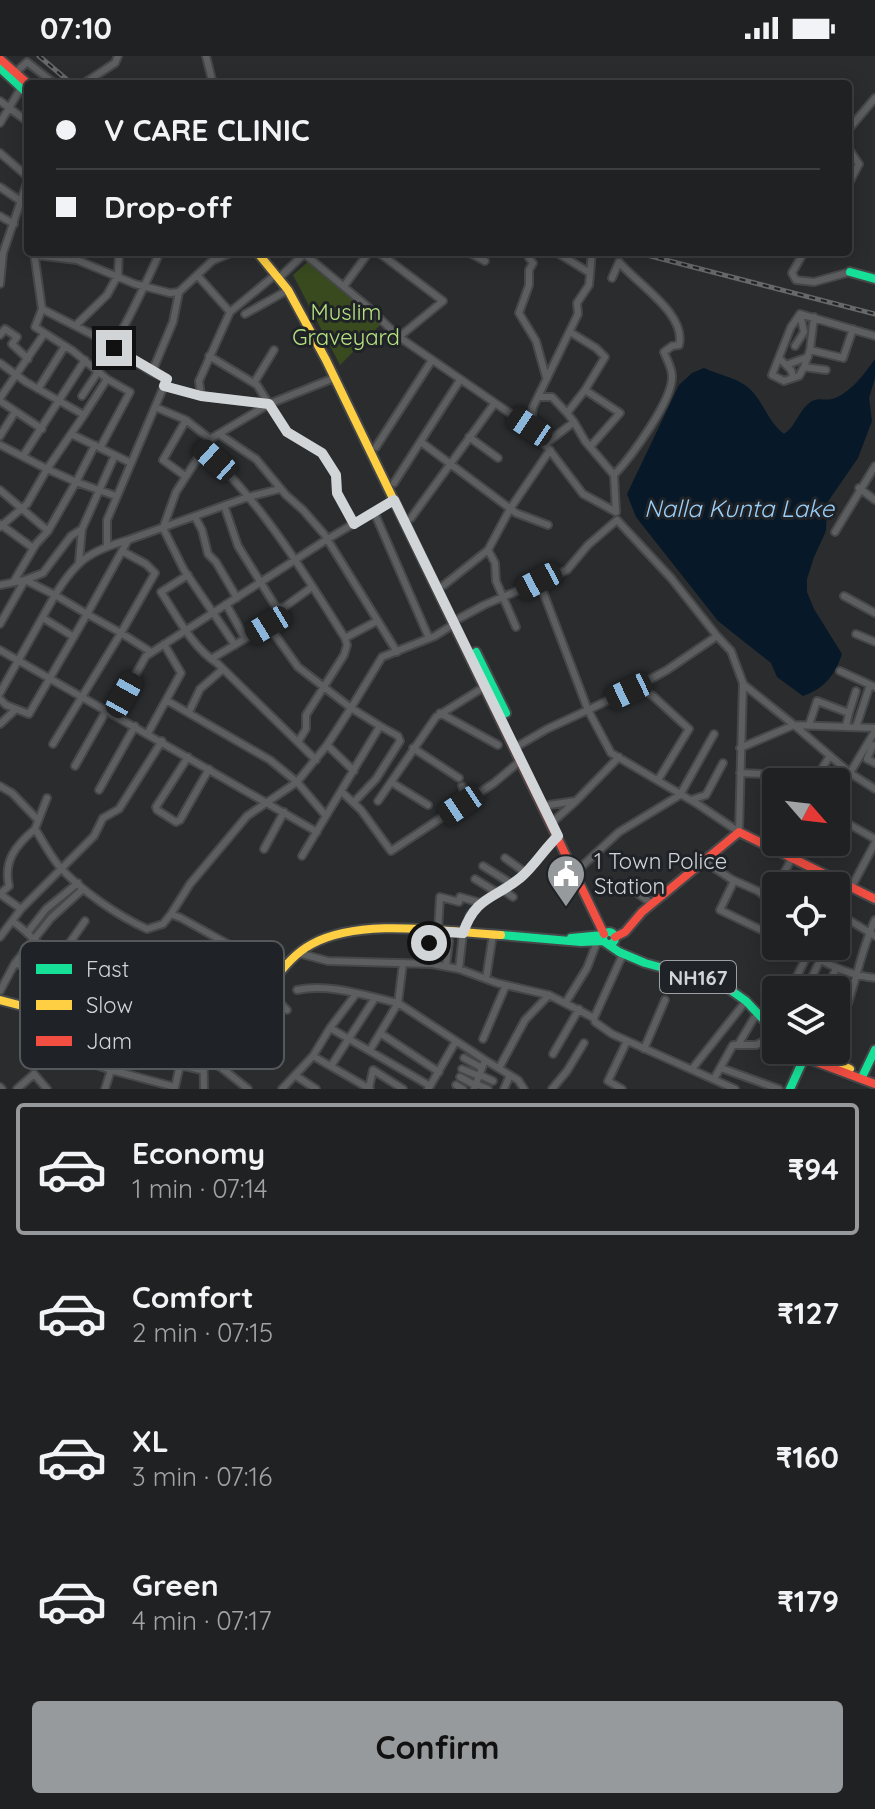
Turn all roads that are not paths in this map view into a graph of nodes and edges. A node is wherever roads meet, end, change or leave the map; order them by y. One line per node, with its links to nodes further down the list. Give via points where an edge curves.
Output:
1 (118, 56): 7 (street)
2 (206, 56): 8 (street)
3 (0, 59): 5 (main road)
4 (1, 71): 10 (main road)
5 (15, 73): 6 (street, via 27,62); 9 (main road)
6 (50, 80)
7 (89, 80)
8 (212, 80)
9 (24, 86)
10 (24, 88)
11 (24, 91): 14 (street)
12 (875, 98): 17 (street)
13 (0, 101): 14 (street)
14 (9, 110): 15 (street); 16 (street)
15 (24, 119)
16 (0, 123)
17 (852, 125)
18 (0, 153): 20 (street)
19 (852, 154): 21 (street, via 859,164)
20 (24, 176)
21 (852, 177)
22 (0, 187): 23 (street)
23 (24, 202)
24 (24, 205): 26 (street)
25 (0, 216): 26 (street)
26 (14, 224): 27 (street)
27 (3, 243): 45 (street)
28 (35, 256): 58 (street)
29 (49, 256): 48 (street)
30 (119, 256): 48 (street)
31 (158, 256): 54 (street)
32 (224, 256): 49 (street)
33 (261, 256): 50 (main road)
34 (268, 256): 50 (main road)
35 (300, 256): 50 (street)
36 (307, 256): 55 (street)
37 (366, 256): 55 (street)
38 (383, 256): 69 (street, via 443,301)
39 (476, 256): 44 (street)
40 (530, 256): 88 (street, via 529,285 519,313 536,341)
41 (562, 256): 47 (street)
42 (592, 256): 47 (street)
43 (802, 256): 46 (street, via 792,273 796,280 814,282)
44 (485, 261)
45 (0, 262): 53 (street)
46 (850, 272): 52 (main road)
47 (590, 273): 65 (street)
48 (118, 275): 54 (street); 63 (street, via 100,304)
49 (197, 275): 57 (street); 59 (street)
50 (280, 275): 56 (main road); 59 (street, via 257,287); 119 (main road, via 306,311)
51 (612, 278): 130 (street, via 619,262 672,311 681,338 679,345 664,352 673,374 671,393)
52 (875, 279)
53 (0, 284)
54 (145, 286): 57 (street); 72 (street)
55 (344, 286): 69 (street)
56 (288, 290): 60 (street); 89 (main road)
57 (179, 292): 85 (street)
58 (42, 309): 63 (street); 66 (street, via 35,327)
59 (230, 312): 75 (street)
60 (245, 314)
61 (800, 314): 62 (street); 71 (street, via 804,332); 76 (street)
62 (814, 317): 64 (street); 74 (street)
63 (76, 325): 72 (street)
64 (853, 329): 68 (street); 74 (street, via 843,358)
65 (570, 332): 88 (street); 95 (street, via 605,357)
66 (44, 334): 70 (street); 77 (street)
67 (0, 335): 77 (street, via 5,329 17,337 12,344)
68 (875, 336)
69 (399, 337): 79 (street)
70 (65, 346): 78 (street); 94 (street)
71 (795, 346)
72 (114, 348): 84 (street); 85 (street)
73 (274, 350): 92 (street)
74 (809, 354): 81 (street); 82 (street)
75 (209, 356): 92 (street); 97 (street, via 199,381)
76 (779, 358): 81 (street); 87 (street, via 772,375 784,381)
77 (28, 359): 86 (street)
78 (85, 360): 84 (street); 100 (street)
79 (432, 360): 91 (street); 119 (street)
80 (0, 363): 86 (street)
81 (786, 365): 82 (street); 87 (street)
82 (804, 367): 83 (street); 87 (street)
83 (821, 368)
84 (99, 372): 90 (street); 96 (street)
85 (152, 372): 93 (street, via 167,379)
86 (17, 375): 94 (street); 99 (street)
87 (793, 376)
88 (546, 377): 98 (street)
89 (334, 378): 101 (street); 140 (main road)
90 (107, 379): 106 (street); 118 (street, via 130,392)
91 (460, 380): 102 (street); 116 (street)
92 (254, 383): 101 (street)
93 (164, 386): 97 (street); 103 (street)
94 (38, 389): 100 (street)
95 (585, 390): 105 (street); 121 (street, via 620,413)
96 (82, 396)
97 (201, 396): 101 (street)
98 (538, 397): 105 (street, via 552,397); 109 (street)
99 (0, 400): 104 (street)
100 (60, 402): 106 (street); 110 (street)
101 (269, 404): 112 (street); 149 (street, via 287,432 322,453)
102 (494, 404): 109 (street); 114 (street)
103 (155, 407): 107 (street); 126 (street)
104 (15, 412): 110 (street); 113 (street)
105 (567, 413): 108 (street)
106 (84, 415): 111 (street)
107 (186, 420): 115 (street); 131 (street, via 163,460)
108 (574, 422): 120 (street); 121 (street)
109 (530, 427): 120 (street)
110 (42, 429): 124 (street)
111 (71, 434): 118 (street); 129 (street)
112 (219, 434): 115 (street); 135 (street, via 256,459)
113 (0, 436)
114 (469, 437): 125 (street); 127 (street)
115 (210, 439): 122 (street)
116 (421, 442): 127 (street); 133 (street)
117 (0, 445): 124 (street)
118 (97, 447): 123 (street); 132 (street)
119 (376, 447): 133 (main road)
120 (547, 447): 144 (street); 146 (street, via 583,494)
121 (590, 447): 130 (street)
122 (203, 449): 131 (street); 139 (street)
123 (115, 455): 126 (street); 136 (street)
124 (23, 456): 129 (street)
125 (498, 458)
126 (129, 462): 138 (street)
127 (449, 464): 144 (street); 148 (street)
128 (875, 466): 134 (street)
129 (47, 469): 132 (street); 143 (street)
130 (614, 475): 146 (street)
131 (185, 476): 152 (street)
132 (76, 482): 136 (street); 154 (street)
133 (394, 483): 148 (main road)
134 (859, 488): 141 (street); 155 (street)
135 (280, 489): 139 (street); 157 (street)
136 (100, 490): 138 (street); 153 (street)
137 (1, 492): 143 (street)
138 (116, 496): 158 (street, via 107,520)
139 (248, 497): 142 (street); 162 (street)
140 (394, 500): 145 (street); 184 (main road)
141 (875, 500)
142 (225, 508): 147 (street); 168 (street, via 238,546)
143 (21, 509): 151 (street); 154 (street)
144 (510, 509): 150 (street); 160 (street)
145 (374, 512): 149 (street); 194 (street)
146 (617, 516): 167 (street, via 567,570); 190 (street)
147 (195, 517): 152 (street); 175 (street, via 208,554)
148 (411, 518): 170 (main road)
149 (354, 524): 157 (street)
150 (548, 525)
151 (1, 526): 159 (street)
152 (163, 528): 156 (street); 164 (street)
153 (82, 529): 163 (street); 165 (street, via 64,543 43,573)
154 (48, 531): 159 (street)
155 (835, 532)
156 (128, 540): 158 (street); 161 (street)
157 (326, 540): 162 (street); 183 (street)
158 (107, 546): 163 (street)
159 (33, 548): 166 (street)
160 (488, 550): 170 (street); 174 (street)
161 (122, 551): 181 (street); 188 (street, via 155,573)
162 (294, 561): 168 (street); 171 (street)
163 (79, 562): 172 (street)
164 (188, 575): 179 (street); 187 (street, via 161,592)
165 (25, 580): 166 (street); 172 (street); 178 (street)
166 (14, 581): 169 (street)
167 (539, 581): 174 (street); 217 (street)
168 (261, 582): 171 (street, via 280,609); 175 (street)
169 (0, 585)
170 (444, 585): 184 (main road)
171 (312, 587): 193 (street)
172 (55, 595): 181 (street); 182 (street)
173 (844, 596): 180 (street)
174 (505, 597): 184 (street); 186 (street)
175 (237, 598): 176 (street)
176 (226, 604): 179 (street); 192 (street)
177 (0, 607): 178 (street)
178 (8, 611): 185 (street)
179 (214, 612): 187 (street); 197 (street)
180 (875, 613)
181 (87, 614): 188 (street); 191 (street)
182 (43, 618): 191 (street); 202 (street)
183 (377, 621): 193 (street); 200 (street)
184 (457, 621): 194 (street); 209 (main road); 238 (main road)
185 (0, 624)
186 (516, 627)
187 (186, 630): 196 (street); 201 (street)
188 (121, 633): 199 (street); 213 (street)
189 (856, 634): 195 (street)
190 (717, 636): 206 (street, via 731,651); 207 (street)
191 (74, 637): 205 (street)
192 (245, 638): 197 (street); 210 (street, via 268,625 298,667)
193 (345, 638): 210 (street, via 344,655)
194 (429, 638): 200 (street)
195 (875, 642)
196 (164, 644): 199 (street); 214 (street, via 181,673)
197 (235, 645): 201 (street)
198 (0, 650): 202 (street)
199 (151, 652): 219 (street)
200 (397, 652): 215 (street, via 382,657)
201 (211, 659): 203 (street)
202 (20, 661): 205 (street); 212 (street)
203 (223, 669): 218 (street, via 200,689); 233 (street)
204 (840, 671): 208 (street)
205 (51, 679): 213 (street); 216 (street, via 29,714)
206 (743, 684): 223 (street); 240 (street)
207 (638, 686): 217 (street); 257 (street, via 689,729)
208 (874, 686): 228 (street)
209 (484, 687): 220 (street); 238 (main road)
210 (323, 688): 215 (street); 233 (street, via 306,715)
211 (856, 691): 221 (street)
212 (0, 696): 216 (street)
213 (83, 697): 219 (street); 234 (street)
214 (166, 700): 218 (street); 230 (street)
215 (351, 708): 226 (street); 235 (street)
216 (16, 709): 222 (street)
217 (588, 710): 238 (street); 243 (street, via 611,753)
218 (189, 712): 258 (street)
219 (110, 713): 225 (street); 248 (street)
220 (440, 713): 236 (street); 239 (street)
221 (849, 713): 224 (street, via 817,701); 227 (street)
222 (0, 724)
223 (794, 725): 224 (street); 240 (street); 241 (street)
224 (809, 725): 227 (street)
225 (135, 726): 230 (street); 263 (street)
226 (380, 726): 252 (street); 272 (street, via 400,741)
227 (846, 726): 228 (street)
228 (856, 727): 229 (street)
229 (875, 729): 237 (street)
230 (148, 733): 232 (street)
231 (714, 734): 265 (street)
232 (162, 741): 242 (street); 296 (street, via 127,799 103,818 94,836)
233 (298, 742): 244 (street)
234 (53, 744)
235 (327, 745): 244 (street); 252 (street)
236 (498, 745)
237 (872, 745): 247 (street, via 867,759); 254 (street)
238 (519, 746): 245 (main road); 274 (main road)
239 (413, 748): 256 (street); 259 (street)
240 (740, 748): 253 (street)
241 (830, 756): 249 (street); 250 (street)
242 (188, 757): 251 (street); 251 (street, via 157,810 178,822)
243 (619, 757): 257 (street); 270 (street)
244 (316, 760): 258 (street)
245 (522, 760): 269 (street); 283 (main road)
246 (723, 763): 267 (street, via 706,795)
247 (875, 763)
248 (75, 766)
249 (822, 768)
250 (844, 768)
251 (209, 769): 271 (street)
252 (354, 771): 264 (street)
253 (740, 773): 255 (street); 282 (street)
254 (850, 773): 262 (street)
255 (762, 774)
256 (459, 778)
257 (658, 780): 265 (street)
258 (297, 782): 271 (street); 276 (street)
259 (391, 782): 268 (street); 273 (street)
260 (0, 786): 277 (street)
261 (462, 786): 269 (street)
262 (875, 789)
263 (99, 790)
264 (341, 791): 272 (street); 276 (street)
265 (680, 795): 267 (street); 294 (street, via 619,832)
266 (47, 798): 277 (street)
267 (690, 800): 282 (street)
268 (378, 801)
269 (467, 801): 272 (street, via 391,851)
270 (576, 801): 274 (street); 278 (street)
271 (267, 802): 275 (street); 315 (street, via 247,816)
272 (354, 802)
273 (428, 805)
274 (549, 805): 278 (main road)
275 (284, 812): 281 (street); 286 (street)
276 (326, 816): 281 (street)
277 (37, 819): 280 (street)
278 (556, 819): 294 (main road)
279 (850, 825): 284 (street)
280 (35, 829): 296 (street); 308 (street, via 14,848 9,886)
281 (317, 832): 287 (street)
282 (739, 832): 285 (main road); 291 (main road)
283 (558, 836): 299 (street); 327 (main road)
284 (875, 841): 292 (street)
285 (762, 843)
286 (264, 849)
287 (302, 856)
288 (788, 856): 290 (main road)
289 (505, 858): 299 (street)
290 (792, 858): 297 (street); 298 (main road)
291 (704, 861): 301 (street); 313 (main road)
292 (865, 863): 295 (street); 302 (street)
293 (483, 866): 303 (street)
294 (580, 868): 327 (main road)
295 (875, 868)
296 (62, 869): 304 (street); 314 (street)
297 (785, 872)
298 (820, 872)
299 (526, 873): 303 (street)
300 (475, 879): 307 (street)
301 (734, 881): 309 (street); 320 (street, via 720,910)
302 (850, 882)
303 (512, 884): 307 (street)
304 (81, 886): 315 (street, via 147,929 163,924); 323 (street, via 46,909); 328 (street)
305 (850, 887): 310 (main road)
306 (632, 889): 313 (street)
307 (500, 891): 311 (street); 312 (street)
308 (0, 893): 314 (street)
309 (762, 894)
310 (874, 896)
311 (513, 897)
312 (481, 903): 322 (street, via 440,897); 324 (street)
313 (652, 904): 327 (main road, via 625,932)
314 (21, 909): 317 (street)
315 (171, 914): 329 (street)
316 (875, 920): 326 (street)
317 (12, 921): 321 (street); 323 (street)
318 (85, 921): 330 (street)
319 (850, 921): 326 (street)
320 (762, 930)
321 (2, 931)
322 (438, 931): 324 (main road); 332 (main road, via 333,936); 338 (street); 340 (street, via 449,941)
323 (28, 932): 328 (street)
324 (463, 933): 325 (main road); 343 (street)
325 (493, 934): 327 (main road); 348 (street)
326 (872, 934): 346 (street)
327 (606, 938): 333 (main road, NH167); 359 (street); 365 (main road, NH167, via 660,963 724,979)
328 (36, 939)
329 (218, 939): 331 (street)
330 (71, 941)
331 (222, 941)
332 (298, 953): 337 (street, via 328,961); 341 (main road)
333 (623, 954): 358 (main road, NH167, via 722,984); 367 (street)
334 (20, 957): 336 (street)
335 (820, 960): 342 (street); 344 (street)
336 (15, 963): 339 (street); 351 (street)
337 (403, 963): 338 (street); 360 (street)
338 (425, 964): 340 (street)
339 (20, 965)
340 (446, 966): 343 (street)
341 (284, 968)
342 (836, 968): 345 (street); 346 (street)
343 (459, 969): 348 (street)
344 (813, 976)
345 (833, 976)
346 (856, 976): 347 (street); 352 (street)
347 (875, 978)
348 (486, 979): 349 (street)
349 (506, 985): 354 (street); 372 (street)
350 (297, 990): 353 (street)
351 (0, 991)
352 (850, 993)
353 (356, 994): 355 (street); 369 (street)
354 (549, 995): 359 (street); 388 (street, via 525,1020)
355 (375, 998): 360 (street); 371 (street)
356 (0, 1000): 361 (main road)
357 (665, 1000): 378 (street)
358 (746, 1001): 366 (main road, NH167); 394 (street)
359 (566, 1002): 363 (street)
360 (398, 1003): 370 (street); 373 (street)
361 (20, 1005)
362 (284, 1007): 364 (street)
363 (579, 1009): 367 (street); 381 (street)
364 (287, 1010)
365 (762, 1010)
366 (760, 1016): 368 (main road, NH167); 377 (street)
367 (594, 1018): 374 (street)
368 (762, 1018)
369 (330, 1028): 371 (street); 382 (street)
370 (380, 1033): 379 (street); 398 (street)
371 (350, 1038): 379 (street); 387 (street)
372 (483, 1039)
373 (456, 1041): 398 (street); 402 (street)
374 (627, 1041): 378 (street); 406 (street)
375 (762, 1042): 377 (street)
376 (584, 1043): 423 (street)
377 (738, 1045): 389 (street, via 729,1049)
378 (644, 1049): 394 (street)
379 (370, 1050): 383 (street)
380 (875, 1050): 403 (main road)
381 (553, 1054)
382 (313, 1056): 387 (street); 401 (street)
383 (381, 1057): 397 (street); 408 (street)
384 (464, 1058): 402 (street)
385 (803, 1064): 410 (main road)
386 (835, 1064): 403 (main road)
387 (331, 1066): 418 (street)
388 (499, 1068): 400 (street); 402 (street)
389 (721, 1068): 404 (street); 426 (street)
390 (108, 1069): 395 (street)
391 (179, 1069): 395 (street, via 175,1087)
392 (198, 1069): 396 (street)
393 (223, 1069): 415 (street)
394 (692, 1069): 404 (street)
395 (111, 1070): 413 (street)
396 (202, 1070): 414 (street)
397 (373, 1070): 418 (street); 419 (street)
398 (439, 1072): 408 (street)
399 (461, 1073): 402 (street)
400 (510, 1075): 421 (street); 422 (street)
401 (296, 1076): 416 (street); 417 (street)
402 (479, 1077): 405 (street); 420 (street)
403 (863, 1077): 407 (main road); 427 (street)
404 (714, 1079): 409 (street)
405 (493, 1081)
406 (608, 1081): 424 (street); 425 (street)
407 (875, 1082)
408 (429, 1088)
409 (732, 1088)
410 (792, 1088)
411 (17, 1089): 412 (street, via 34,1074)
412 (47, 1089)
413 (105, 1089)
414 (204, 1089)
415 (248, 1089)
416 (282, 1089)
417 (316, 1089)
418 (369, 1089)
419 (403, 1089)
420 (488, 1089)
421 (504, 1089)
422 (524, 1089)
423 (552, 1089)
424 (603, 1089)
425 (622, 1089)
426 (779, 1089)
427 (857, 1089)

